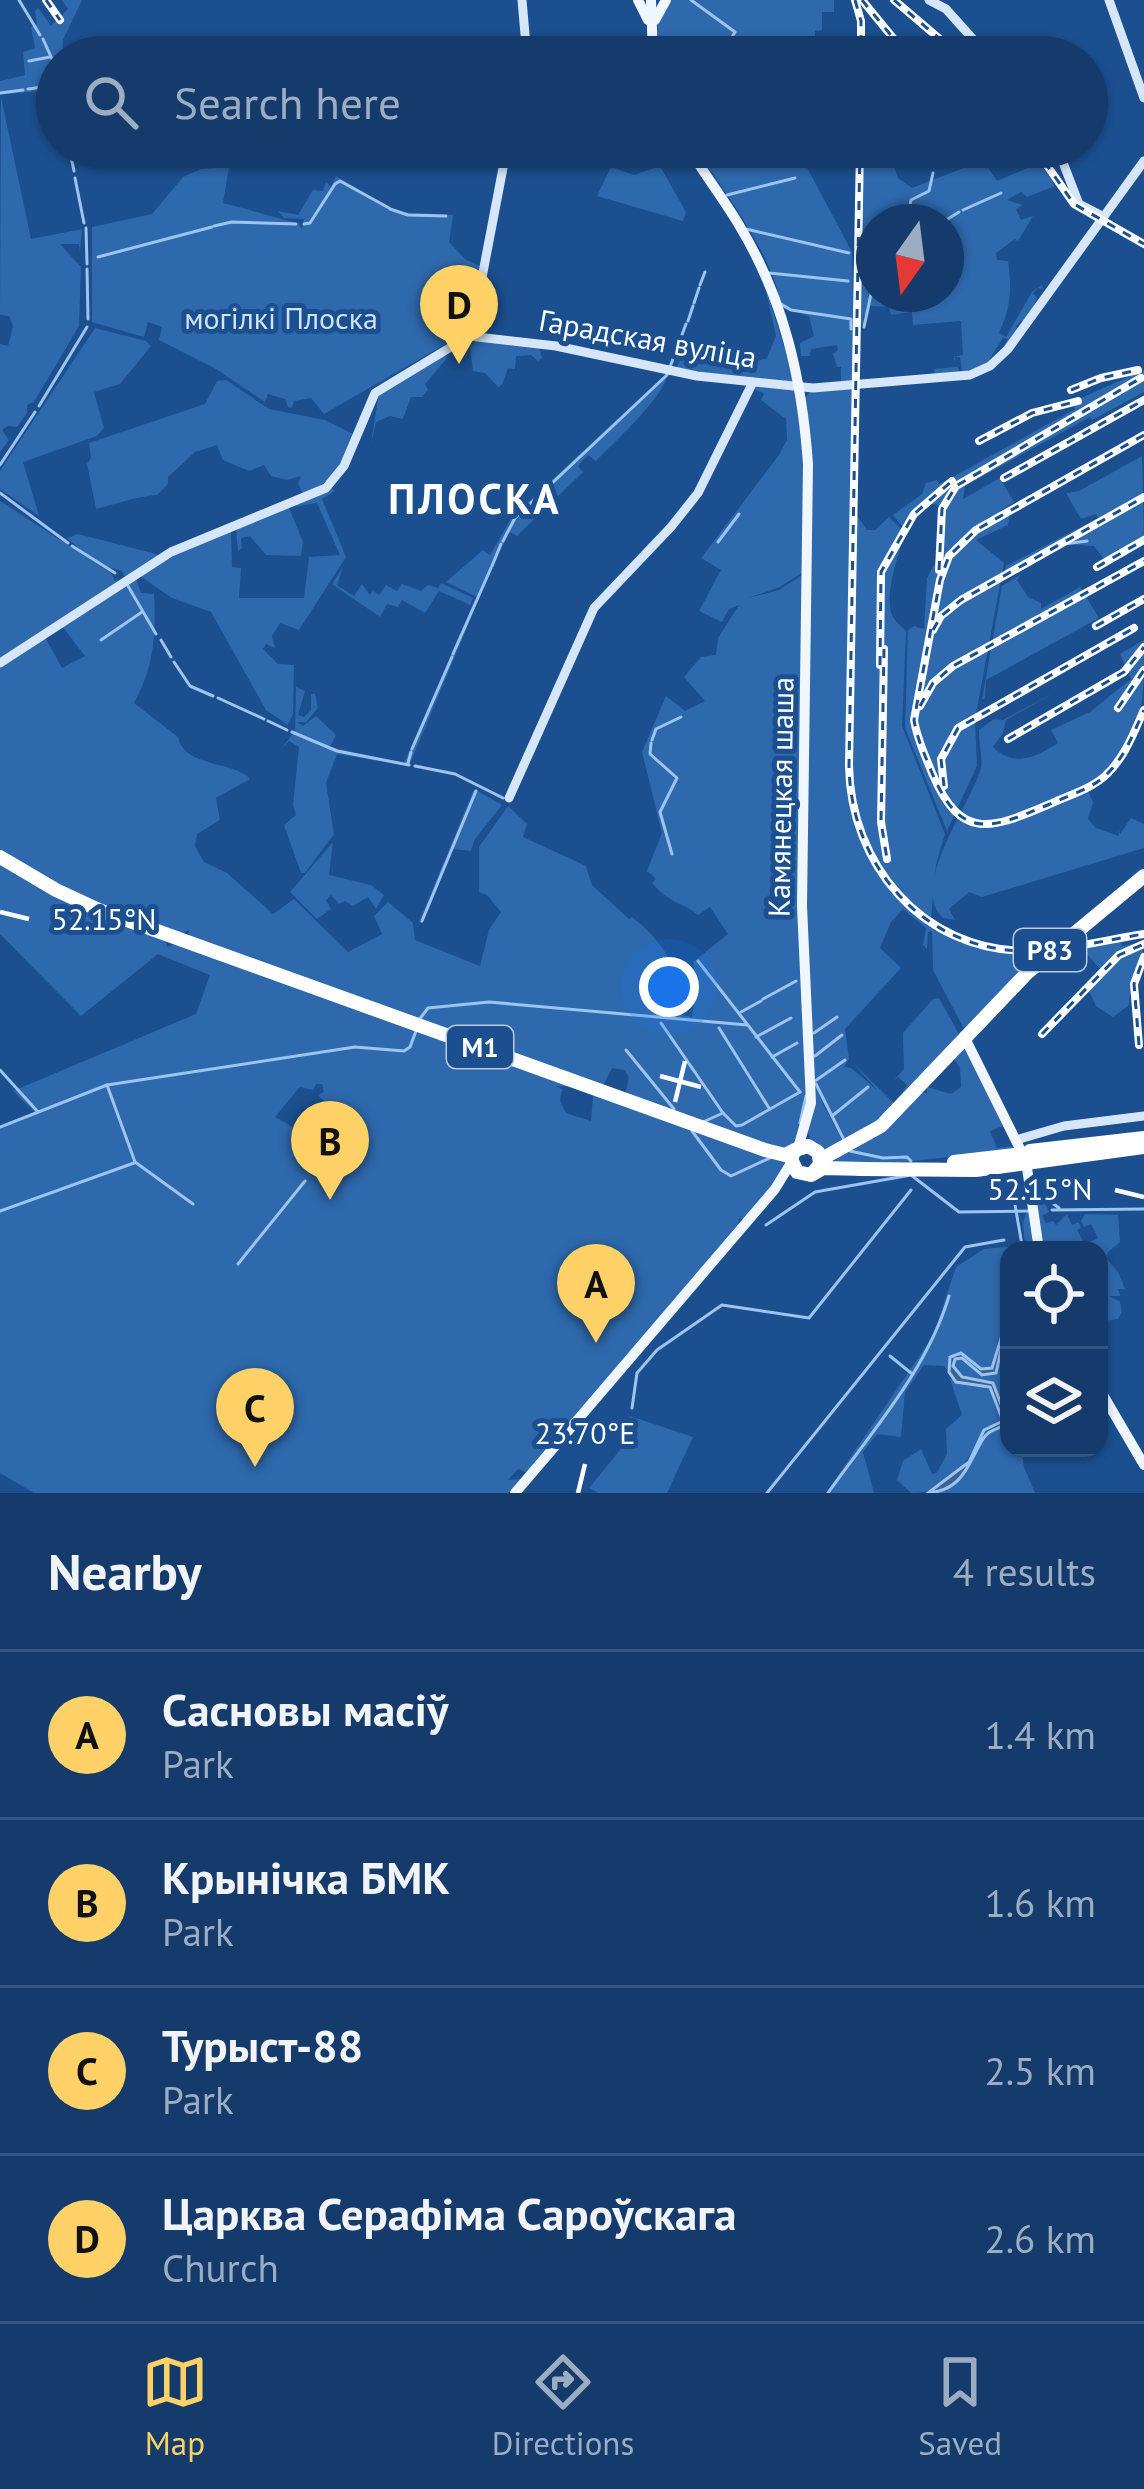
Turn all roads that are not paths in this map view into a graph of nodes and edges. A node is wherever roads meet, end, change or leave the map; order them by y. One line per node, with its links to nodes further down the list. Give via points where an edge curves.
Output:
1 (522, 0): 7 (main road)
2 (638, 0): 8 (main road)
3 (652, 0): 9 (main road)
4 (666, 0): 10 (main road)
5 (929, 0): 11 (main road)
6 (1109, 0): 12 (main road)
7 (525, 36)
8 (652, 36)
9 (652, 36)
10 (652, 36)
11 (970, 36)
12 (1144, 98)
13 (1144, 161): 19 (main road, Гарадская вуліца)
14 (503, 168): 21 (main road)
15 (699, 168): 18 (main road, Камянецкая шаша)
16 (700, 168): 18 (main road, Камянецкая шаша)
17 (1065, 168): 19 (main road, via 1079,204)
18 (720, 199): 20 (main road, Камянецкая шаша); 20 (main road, Камянецкая шаша)
19 (1104, 216): 23 (main road, Гарадская вуліца, via 986,368)
20 (742, 236): 23 (main road, Камянецкая шаша, via 775,308); 23 (main road, Камянецкая шаша, via 782,318)
21 (471, 335): 22 (main road, Гарадская вуліца); 24 (main road, via 375,393 326,488 171,552)
22 (753, 382): 23 (main road, Гарадская вуліца); 25 (main road, via 698,493 594,608)
23 (797, 387): 32 (main road, Камянецкая шаша, via 807,468 802,905)
24 (0, 663)
25 (509, 798)
26 (0, 858): 32 (highway, М1, via 84,904 177,939 765,1150)
27 (1144, 874): 28 (highway, Р83, via 1018,978)
28 (964, 1036): 31 (main road); 32 (highway, Р83, via 878,1123); 32 (highway, Р83, via 891,1116)
29 (1144, 1116): 31 (main road, via 1068,1125)
30 (1144, 1142): 31 (highway, М1)
31 (1024, 1158): 32 (highway, М1); 32 (highway, М1, via 860,1169 826,1168); 33 (main road)
32 (814, 1159): 36 (main road, Р83, via 775,1189)
33 (1038, 1241)
34 (1108, 1403): 35 (main road)
35 (1144, 1465)
36 (515, 1493)

